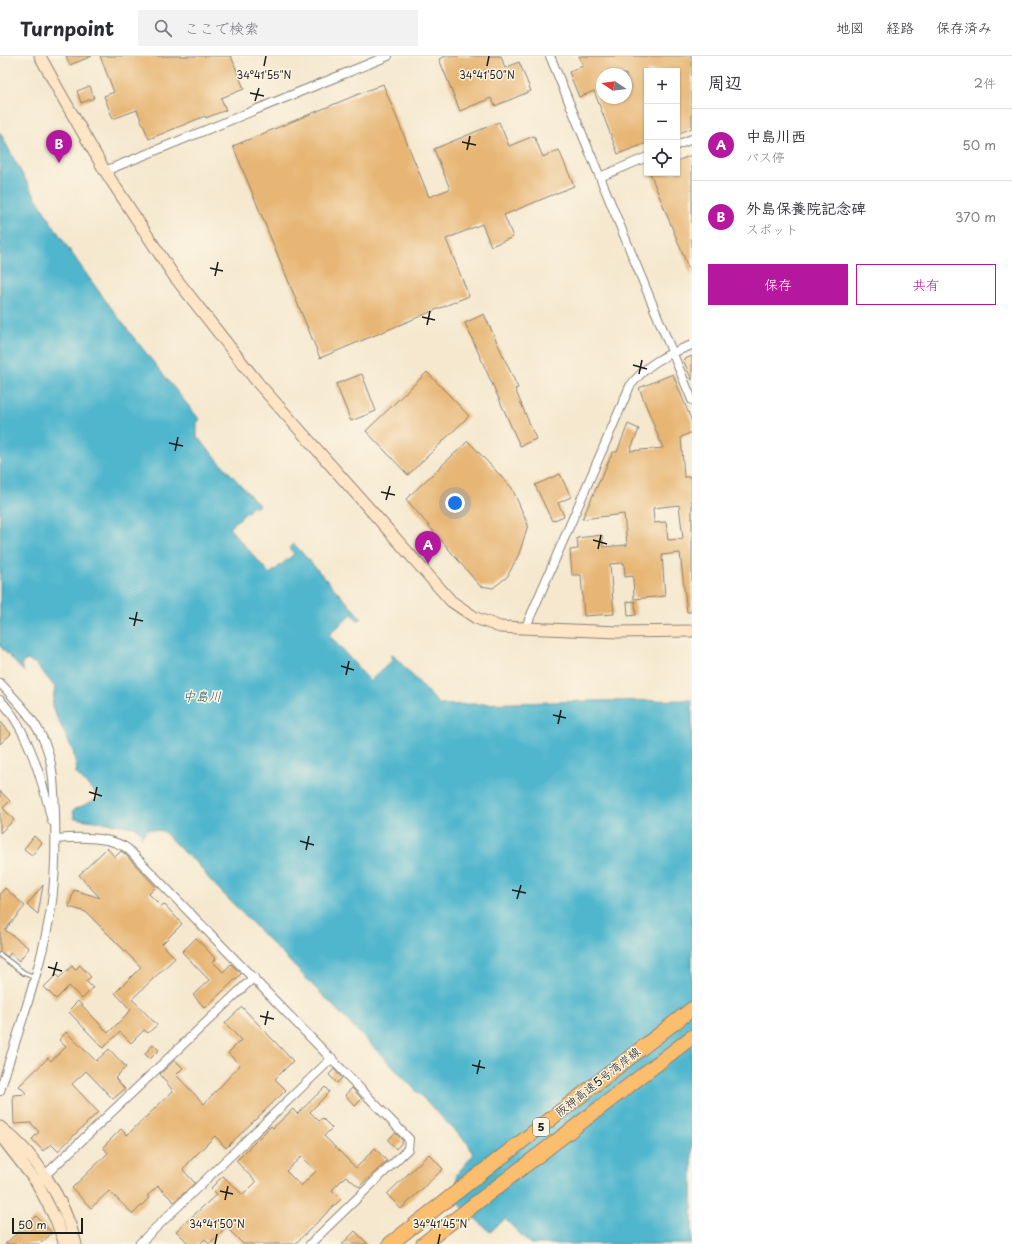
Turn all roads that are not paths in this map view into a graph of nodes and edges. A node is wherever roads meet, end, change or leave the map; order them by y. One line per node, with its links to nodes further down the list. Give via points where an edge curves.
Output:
1 (40, 56): 7 (street)
2 (388, 56): 7 (street)
3 (550, 56): 8 (street)
4 (692, 139): 5 (street)
5 (680, 144)
6 (644, 158): 8 (street)
7 (105, 171): 12 (street, via 174,276 258,383 451,601 462,610 489,624 500,628)
8 (600, 177): 10 (street)
9 (692, 345): 10 (street)
10 (672, 352): 11 (street); 12 (street, via 641,372 630,386)
11 (692, 400)
12 (525, 629): 13 (street)
13 (692, 632)
14 (0, 683): 16 (street, via 32,718 46,746 54,781)
15 (0, 700): 16 (street, via 8,708 34,758)
16 (56, 839): 18 (street, via 49,919); 19 (street, via 78,836 123,846)
17 (0, 955): 18 (lane, via 24,973)
18 (34, 977): 23 (street)
19 (254, 977): 22 (street); 26 (street)
20 (692, 1009): 32 (highway, 阪神高速5号湾岸線 / 5)
21 (692, 1037): 33 (highway, 阪神高速5号湾岸線 / 5)
22 (332, 1058): 30 (street); 31 (street, via 409,1139 408,1149)
23 (0, 1091)
24 (0, 1127): 26 (street, via 15,1138)
25 (0, 1135): 27 (street)
26 (46, 1176): 27 (street); 29 (street, via 65,1213)
27 (37, 1183): 28 (street)
28 (65, 1244)
29 (76, 1244)
30 (139, 1244)
31 (310, 1244)
32 (390, 1244)
33 (423, 1244)

